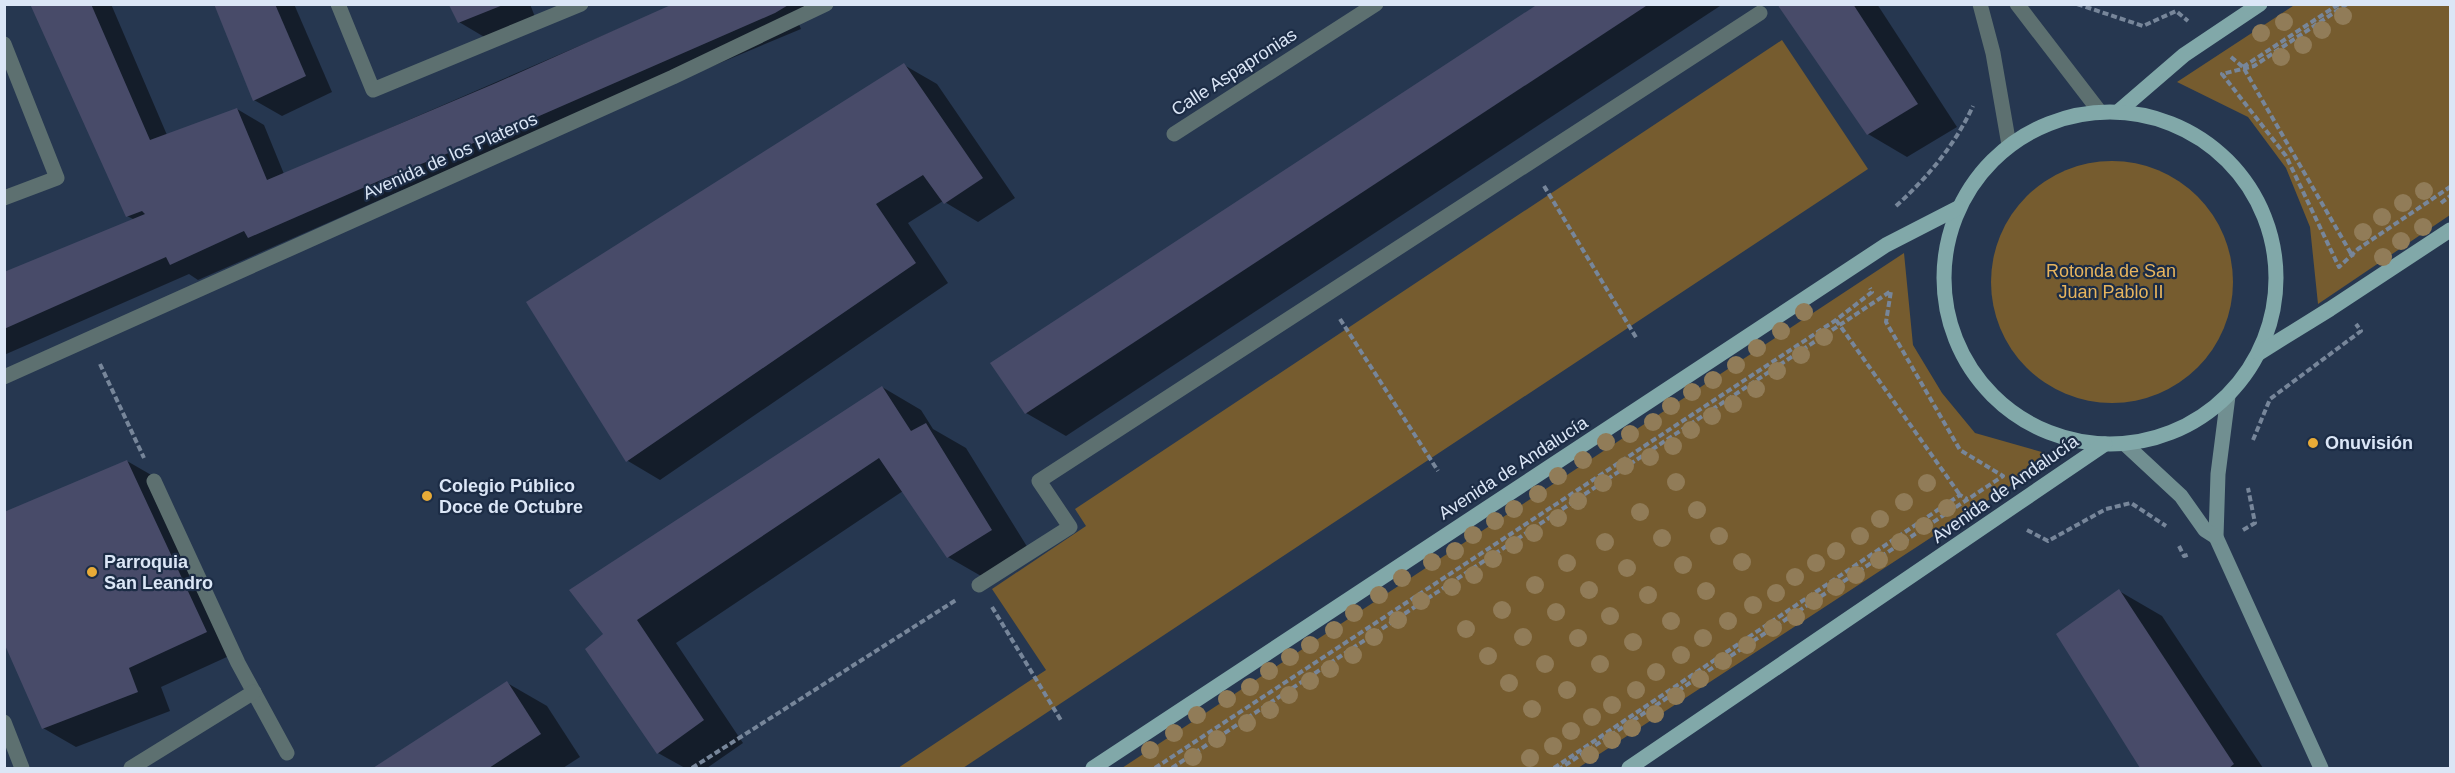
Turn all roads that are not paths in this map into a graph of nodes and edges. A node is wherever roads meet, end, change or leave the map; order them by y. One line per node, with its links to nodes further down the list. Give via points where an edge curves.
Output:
1 (338, 4): 8 (street, via 373,90)
2 (581, 4): 8 (street)
3 (826, 4): 19 (street, Avenida de los Plateros, via 673,77)
4 (1376, 4): 13 (street, Calle Aspapronias)
5 (1980, 4): 14 (street)
6 (2017, 4): 12 (street)
7 (2260, 4): 11 (main road, via 2184,55)
8 (546, 11)
9 (1760, 13): 25 (street, via 1039,481 1070,527)
10 (4, 44): 15 (street, via 57,178)
11 (2119, 111): 12 (main road); 18 (main road, via 2165,121 2207,142 2241,175 2265,216 2276,261 2274,309)
12 (2100, 112): 14 (main road, via 2067,117 2037,128)
13 (1174, 134)
14 (2009, 145): 16 (main road, via 1977,177)
15 (4, 198)
16 (1958, 208): 21 (main road, via 1944,252 1944,299 1957,345 1982,384 2016,416 2058,436); 31 (main road, Avenida de Andalucía, via 1855,265)
17 (2451, 230): 18 (main road)
18 (2259, 353): 20 (main road)
19 (4, 377)
20 (2228, 396): 22 (main road, via 2181,429); 24 (main road, via 2218,474)
21 (2105, 444): 22 (main road); 32 (main road, Avenida de Andalucía)
22 (2125, 444): 24 (main road, via 2181,496 2205,530)
23 (154, 481): 26 (street)
24 (2216, 537): 33 (main road)
25 (979, 585)
26 (254, 692): 28 (street); 30 (street)
27 (4, 722): 29 (street)
28 (287, 753)
29 (22, 768)
30 (131, 768)
31 (1093, 768)
32 (1629, 768)
33 (2321, 768)

